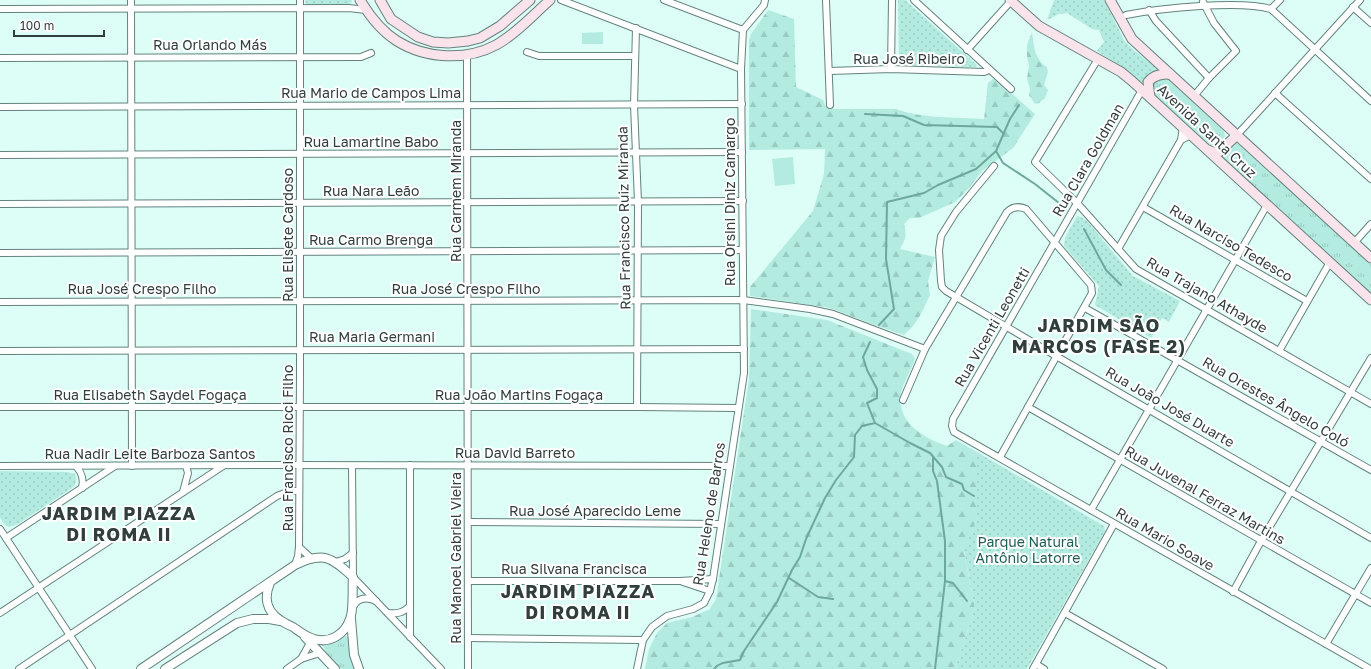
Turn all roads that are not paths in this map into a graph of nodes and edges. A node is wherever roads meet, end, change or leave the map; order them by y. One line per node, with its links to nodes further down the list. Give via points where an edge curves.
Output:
1 (131, 0): 24 (street)
2 (300, 0): 21 (street, Rua Elisete Cardoso)
3 (359, 0): 22 (street); 26 (main road)
4 (380, 0): 32 (main road, via 391,18 418,37 448,43)
5 (530, 0): 32 (main road, via 500,26)
6 (550, 0): 37 (main road, via 507,38 477,53)
7 (561, 0): 18 (street)
8 (664, 0): 31 (street)
9 (765, 0): 31 (street, via 761,9)
10 (826, 0): 46 (street)
11 (892, 0): 43 (street)
12 (914, 0): 33 (street)
13 (1110, 0): 28 (main road, Avenida Santa Cruz)
14 (1235, 0): 19 (street); 25 (street, via 1264,5)
15 (1280, 0): 25 (street)
16 (1360, 0): 20 (street)
17 (1011, 1): 33 (street); 42 (main road, Avenida Santa Cruz, via 1039,26)
18 (569, 2): 30 (street)
19 (1203, 2): 27 (street); 48 (street, via 1214,23 1236,50)
20 (1354, 7): 29 (street); 34 (street)
21 (300, 8): 22 (street); 24 (street); 40 (street, Rua Elisete Cardoso)
22 (349, 8): 26 (street)
23 (0, 9): 24 (street)
24 (131, 9): 39 (street)
25 (1271, 9): 34 (street)
26 (366, 10): 37 (main road, via 383,30 413,50 443,55)
27 (1149, 10): 28 (street); 48 (street, via 1156,21)
28 (1124, 18): 47 (main road, Avenida Santa Cruz, via 1132,39)
29 (1371, 23)
30 (636, 28): 38 (street, Rua Francisco Ruiz Miranda); 44 (street)
31 (742, 30): 44 (street, Rua Orsini Diniz Camargo)
32 (480, 38): 37 (main road, via 467,48)
33 (967, 50): 45 (street)
34 (1314, 50): 52 (street); 55 (street)
35 (527, 52): 38 (street, via 539,56)
36 (371, 53): 40 (street, Rua Orlando Más, via 361,56)
37 (467, 55): 58 (street, Rua Carmem Miranda)
38 (635, 56): 59 (street, Rua Francisco Ruiz Miranda)
39 (131, 57): 40 (street, Rua Orlando Más); 41 (street, Rua Orlando Más); 61 (street)
40 (300, 57): 57 (street, Rua Elisete Cardoso)
41 (0, 58)
42 (1098, 59): 51 (main road, Avenida Santa Cruz, via 1121,72); 84 (street, Rua Trajano Athayde, via 1035,162)
43 (891, 68): 45 (street, Rua José Ribeiro, via 984,72); 46 (street, Rua José Ribeiro)
44 (741, 69): 56 (street, Rua Orsini Diniz Camargo)
45 (989, 70): 50 (street)
46 (829, 71): 60 (street)
47 (1170, 74): 49 (main road, via 1156,75); 53 (main road, Avenida Santa Cruz)
48 (1209, 78): 53 (street)
49 (1148, 82): 51 (main road); 54 (main road)
50 (1011, 89)
51 (1142, 90): 54 (main road, Avenida Santa Cruz); 84 (street, Rua Clara Goldman)
52 (1275, 93): 66 (street); 77 (street)
53 (1194, 96): 63 (main road, Avenida Santa Cruz)
54 (1150, 97): 64 (main road, Avenida Santa Cruz)
55 (1371, 101)
56 (742, 104): 59 (street, Rua Mario de Campos Lima); 69 (street, Rua Orsini Diniz Camargo)
57 (300, 105): 58 (street, Rua Mario de Campos Lima); 61 (street, Rua Mario de Campos Lima); 72 (street, Rua Elisete Cardoso)
58 (468, 105): 59 (street, Rua Mario de Campos Lima); 73 (street, Rua Carmem Miranda)
59 (634, 105): 71 (street, Rua Francisco Ruiz Miranda)
60 (830, 105)
61 (131, 106): 62 (street, Rua Mario de Campos Lima); 75 (street)
62 (0, 107)
63 (1227, 126): 66 (main road, Avenida Santa Cruz); 70 (main road, via 1228,141)
64 (1183, 127): 65 (main road, Avenida Santa Cruz); 67 (street)
65 (1191, 135): 67 (street); 68 (main road, Avenida Santa Cruz)
66 (1237, 135): 70 (main road); 89 (main road, Avenida Santa Cruz)
67 (1181, 140): 86 (street)
68 (1205, 149): 70 (main road); 85 (main road, Avenida Santa Cruz)
69 (742, 152): 71 (street, Rua Lamartine Babo); 78 (street, Rua Orsini Diniz Camargo)
70 (1219, 152)
71 (637, 153): 73 (street, Rua Lamartine Babo); 79 (street, Rua Francisco Ruiz Miranda)
72 (300, 154): 73 (street, Rua Lamartine Babo); 75 (street, Rua Lamartine Babo); 80 (street, Rua Elisete Cardoso)
73 (468, 154): 81 (street, Rua Carmem Miranda)
74 (0, 155): 75 (street, Rua Lamartine Babo)
75 (132, 156): 83 (street)
76 (994, 166): 100 (street, Rua João José Duarte, via 956,212 941,236 939,250 942,287)
77 (1371, 179)
78 (743, 201): 79 (street, Rua Nara Leão); 91 (street, Rua Orsini Diniz Camargo)
79 (638, 202): 81 (street, Rua Nara Leão); 93 (street, Rua Francisco Ruiz Miranda)
80 (300, 203): 81 (street, Rua Nara Leão); 83 (street, Rua Nara Leão); 94 (street, Rua Elisete Cardoso)
81 (468, 203): 92 (street, Rua Carmem Miranda)
82 (0, 204): 83 (street, Rua Nara Leão)
83 (132, 204): 96 (street)
84 (1078, 204): 88 (street, Rua Clara Goldman); 90 (street, Rua Trajano Athayde)
85 (1267, 205): 98 (street); 99 (main road, Avenida Santa Cruz)
86 (1143, 207): 90 (street); 98 (street, Rua Narciso Tedesco)
87 (1371, 224): 89 (street)
88 (1055, 242): 100 (street, via 1026,209 1015,206 1007,212); 109 (street, via 1091,285 1092,293); 111 (street, Rua Vicenti Leonetti)
89 (1354, 243): 97 (main road, Avenida Santa Cruz)
90 (1118, 249): 110 (street, Rua Trajano Athayde, via 1136,269)
91 (742, 250): 93 (street, Rua Carmo Brenga); 103 (street, Rua Orsini Diniz Camargo)
92 (468, 251): 93 (street, Rua Carmo Brenga); 94 (street, Rua Carmo Brenga); 101 (street, Rua Carmem Miranda)
93 (638, 251): 102 (street, Rua Francisco Ruiz Miranda)
94 (300, 252): 96 (street, Rua Carmo Brenga); 106 (street, Rua Elisete Cardoso)
95 (0, 253): 96 (street, Rua Carmo Brenga)
96 (132, 253): 105 (street)
97 (1371, 258)
98 (1235, 260): 107 (street, Rua Narciso Tedesco); 110 (street)
99 (1330, 262): 104 (main road, Avenida Santa Cruz); 107 (street)
100 (956, 298): 111 (street, Rua João José Duarte); 116 (street)
101 (468, 300): 102 (street, Rua José Crespo Filho); 106 (street, Rua José Crespo Filho); 113 (street, Rua Carmem Miranda)
102 (637, 300): 103 (street, Rua José Crespo Filho); 114 (street, Rua Francisco Ruiz Miranda)
103 (743, 300): 115 (street, Rua Orsini Diniz Camargo); 116 (street, Rua José Crespo Filho, via 833,314)
104 (1371, 300)
105 (132, 301): 106 (street, Rua José Crespo Filho); 108 (street, Rua José Crespo Filho); 117 (street)
106 (300, 301): 112 (street, Rua Elisete Cardoso)
107 (1307, 301): 119 (street)
108 (0, 302)
109 (1085, 308): 120 (street); 122 (street, Rua Orestes Ângelo Coló)
110 (1206, 309): 119 (street, Rua Trajano Athayde); 122 (street)
111 (1006, 326): 120 (street, Rua João José Duarte); 136 (street, Rua Vicenti Leonetti, via 953,419)
112 (300, 349): 113 (street, Rua Maria Germani); 117 (street, Rua Maria Germani); 129 (street, Rua Francisco Ricci Filho)
113 (469, 349): 114 (street, Rua Maria Germani); 124 (street, Rua Carmem Miranda)
114 (637, 349): 115 (street, Rua Maria Germani); 131 (street, Rua Francisco Ruiz Miranda)
115 (744, 349): 123 (street, Rua Orsini Diniz Camargo)
116 (925, 349): 126 (street)
117 (132, 350): 118 (street, Rua Maria Germani); 133 (street)
118 (0, 351)
119 (1279, 351): 125 (street, Rua Trajano Athayde)
120 (1056, 356): 132 (street); 135 (street, Rua João José Duarte)
121 (1371, 358): 125 (street)
122 (1178, 360): 135 (street); 137 (street, Rua Orestes Ângelo Coló)
123 (744, 373): 134 (street, Rua Heleno de Barros)
124 (469, 376): 130 (street, Rua Manoel Gabriel Vieira)
125 (1350, 392): 127 (street, Rua Trajano Athayde); 137 (street)
126 (903, 400)
127 (1371, 404)
128 (0, 407): 133 (street, Rua Elisabeth Saydel Fogaça)
129 (300, 407): 130 (street, Rua João Martins Fogaça); 133 (street, Rua Elisabeth Saydel Fogaça); 143 (street, Rua Francisco Ricci Filho)
130 (469, 407): 131 (street, Rua João Martins Fogaça); 145 (street, Rua Manoel Gabriel Vieira)
131 (637, 407): 134 (street, Rua João Martins Fogaça)
132 (1028, 407): 138 (street); 139 (street, Rua Juvenal Ferraz Martins)
133 (132, 408): 149 (street)
134 (738, 408): 152 (street, Rua Heleno de Barros)
135 (1149, 410): 139 (street); 159 (street, Rua João José Duarte)
136 (952, 426): 138 (street, Rua Mario Soave, via 954,432)
137 (1321, 442): 153 (street, Rua Orestes Ângelo Coló); 159 (street)
138 (1000, 457): 160 (street, Rua Mario Soave)
139 (1120, 460): 160 (street); 167 (street, Rua Juvenal Ferraz Martins)
140 (205, 465): 141 (street, Rua Nadir Leite Barboza Santos); 150 (street, Rua Nadir Leite Barboza Santos); 154 (street, via 202,475)
141 (224, 465): 142 (street, Rua Nadir Leite Barboza Santos); 154 (street)
142 (289, 465): 143 (street, Rua Nadir Leite Barboza Santos); 156 (street)
143 (300, 465): 151 (street, Rua David Barreto); 157 (street, Rua Francisco Ricci Filho)
144 (410, 465): 145 (street, Rua David Barreto); 151 (street, Rua David Barreto); 185 (street)
145 (468, 465): 152 (street, Rua David Barreto); 161 (street, Rua Manoel Gabriel Vieira)
146 (0, 466): 147 (street, Rua Nadir Leite Barboza Santos)
147 (76, 466): 148 (street, Rua Nadir Leite Barboza Santos); 155 (street, via 82,475)
148 (116, 466): 149 (street, Rua Nadir Leite Barboza Santos); 155 (street)
149 (132, 466): 150 (street, Rua Nadir Leite Barboza Santos)
150 (186, 466): 158 (street, via 188,473)
151 (352, 466): 169 (street)
152 (730, 466): 162 (street, Rua Heleno de Barros)
153 (1371, 470)
154 (195, 484): 158 (street)
155 (82, 488): 165 (street)
156 (290, 491): 157 (street); 192 (street, via 277,496)
157 (299, 491): 168 (street, Rua Francisco Ricci Filho)
158 (182, 492): 179 (street)
159 (1291, 492): 166 (street, Rua João José Duarte); 167 (street)
160 (1091, 510): 163 (street, Rua Mario Soave)
161 (468, 522): 162 (street, Rua José Aparecido Leme); 176 (street, Rua Manoel Gabriel Vieira)
162 (721, 524): 175 (street, Rua Heleno de Barros)
163 (1114, 524): 181 (street, Rua Mario Soave); 188 (street)
164 (0, 529): 165 (street)
165 (6, 538): 179 (street)
166 (1371, 538)
167 (1261, 541): 181 (street); 182 (street, Rua Juvenal Ferraz Martins)
168 (299, 547): 170 (street, Rua Francisco Ricci Filho); 172 (street, Rua Francisco Ricci Filho)
169 (352, 553): 171 (street); 174 (street)
170 (311, 558): 171 (street, via 324,558); 172 (street)
171 (336, 562): 174 (street)
172 (295, 565): 178 (street)
173 (1371, 568): 182 (street)
174 (353, 577): 183 (street); 189 (street)
175 (713, 579): 177 (street, Rua Silvana Francisca); 180 (street, Rua Heleno de Barros)
176 (468, 581): 177 (street, Rua Silvana Francisca); 194 (street, Rua Manoel Gabriel Vieira)
177 (680, 581): 180 (street, Rua Silvana Francisca)
178 (270, 583): 190 (street, via 267,604); 203 (street)
179 (38, 587): 186 (street); 192 (street)
180 (710, 591): 195 (street, Rua Heleno de Barros, via 704,603 667,616 652,627)
181 (1233, 592): 197 (street, Rua Mario Soave)
182 (1356, 595): 184 (street, Rua Juvenal Ferraz Martins); 197 (street)
183 (377, 602): 187 (street); 189 (street, via 366,598 356,602)
184 (1371, 604)
185 (410, 606): 187 (street, via 400,613); 193 (street)
186 (0, 613)
187 (388, 613): 193 (street)
188 (1065, 613): 200 (street); 212 (street)
189 (351, 618): 191 (street, via 339,635 329,640 315,640); 207 (street, via 353,650)
190 (281, 621): 191 (street); 204 (street, via 253,619 237,623)
191 (301, 633): 196 (street)
192 (70, 635): 201 (street); 202 (street)
193 (410, 637): 208 (street)
194 (468, 638): 195 (street); 209 (street, Rua Manoel Gabriel Vieira)
195 (643, 640): 210 (street, Rua Heleno de Barros)
196 (310, 643): 198 (street); 199 (street)
197 (1326, 644): 213 (street, Rua Mario Soave)
198 (320, 653): 199 (street); 206 (street)
199 (301, 659): 205 (street)
200 (1034, 667): 211 (street)
201 (18, 669)
202 (92, 669)
203 (141, 669)
204 (165, 669)
205 (287, 669)
206 (335, 669)
207 (359, 669)
208 (440, 669)
209 (468, 669)
210 (637, 669)
211 (1044, 669)
212 (1163, 669)
213 (1370, 669)

